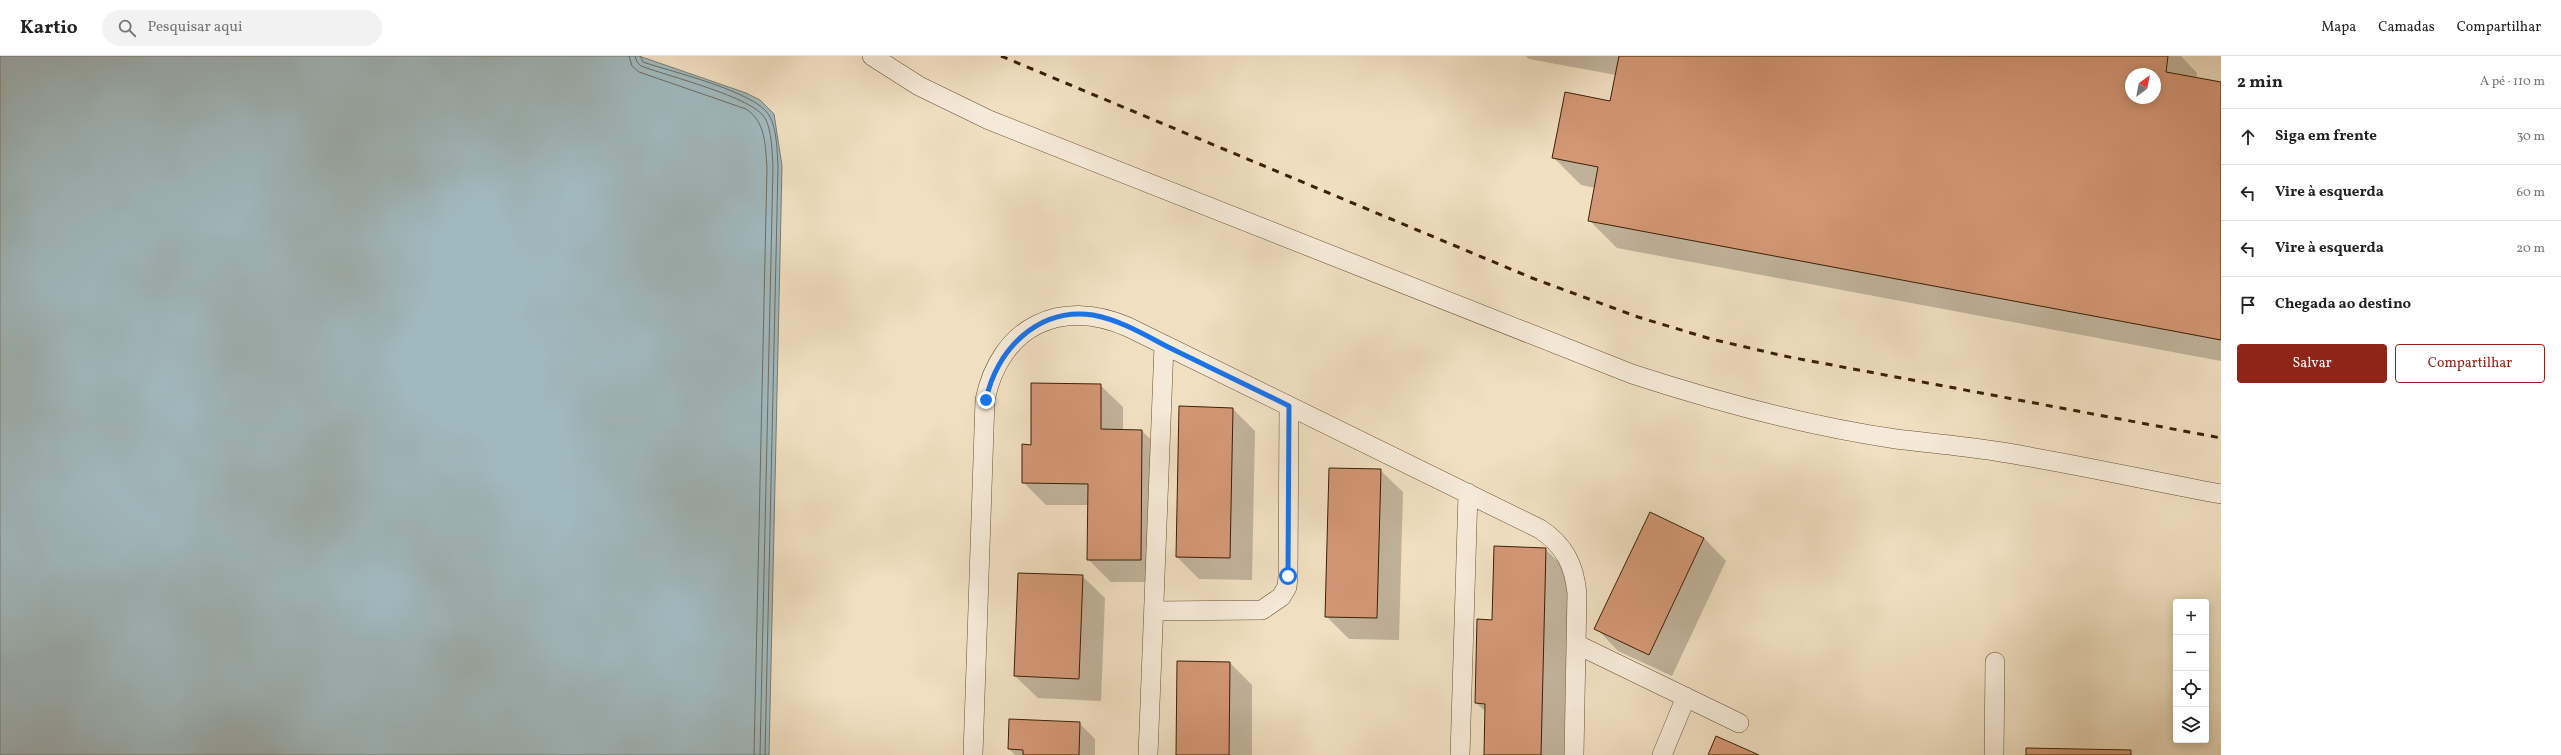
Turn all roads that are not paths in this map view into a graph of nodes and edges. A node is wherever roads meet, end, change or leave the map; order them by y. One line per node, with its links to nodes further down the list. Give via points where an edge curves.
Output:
1 (872, 56): 5 (lane, via 919,86 989,120 1661,383 1744,407 1827,426 1896,439 1995,451)
2 (1164, 345): 3 (lane); 6 (lane); 11 (lane, via 1110,320 1092,315 1055,318 1032,328 1007,348 989,381 986,400)
3 (1289, 406): 4 (lane); 6 (lane, via 1288,576 1281,597 1262,610)
4 (1468, 494): 7 (lane, via 1540,528 1561,547 1575,576); 13 (lane)
5 (2221, 494)
6 (1154, 611): 12 (lane)
7 (1576, 644): 9 (lane); 14 (lane)
8 (1995, 662): 16 (lane)
9 (1686, 697): 10 (lane); 15 (lane)
10 (1740, 723)
11 (973, 755)
12 (1148, 755)
13 (1460, 755)
14 (1574, 755)
15 (1662, 755)
16 (1994, 755)

